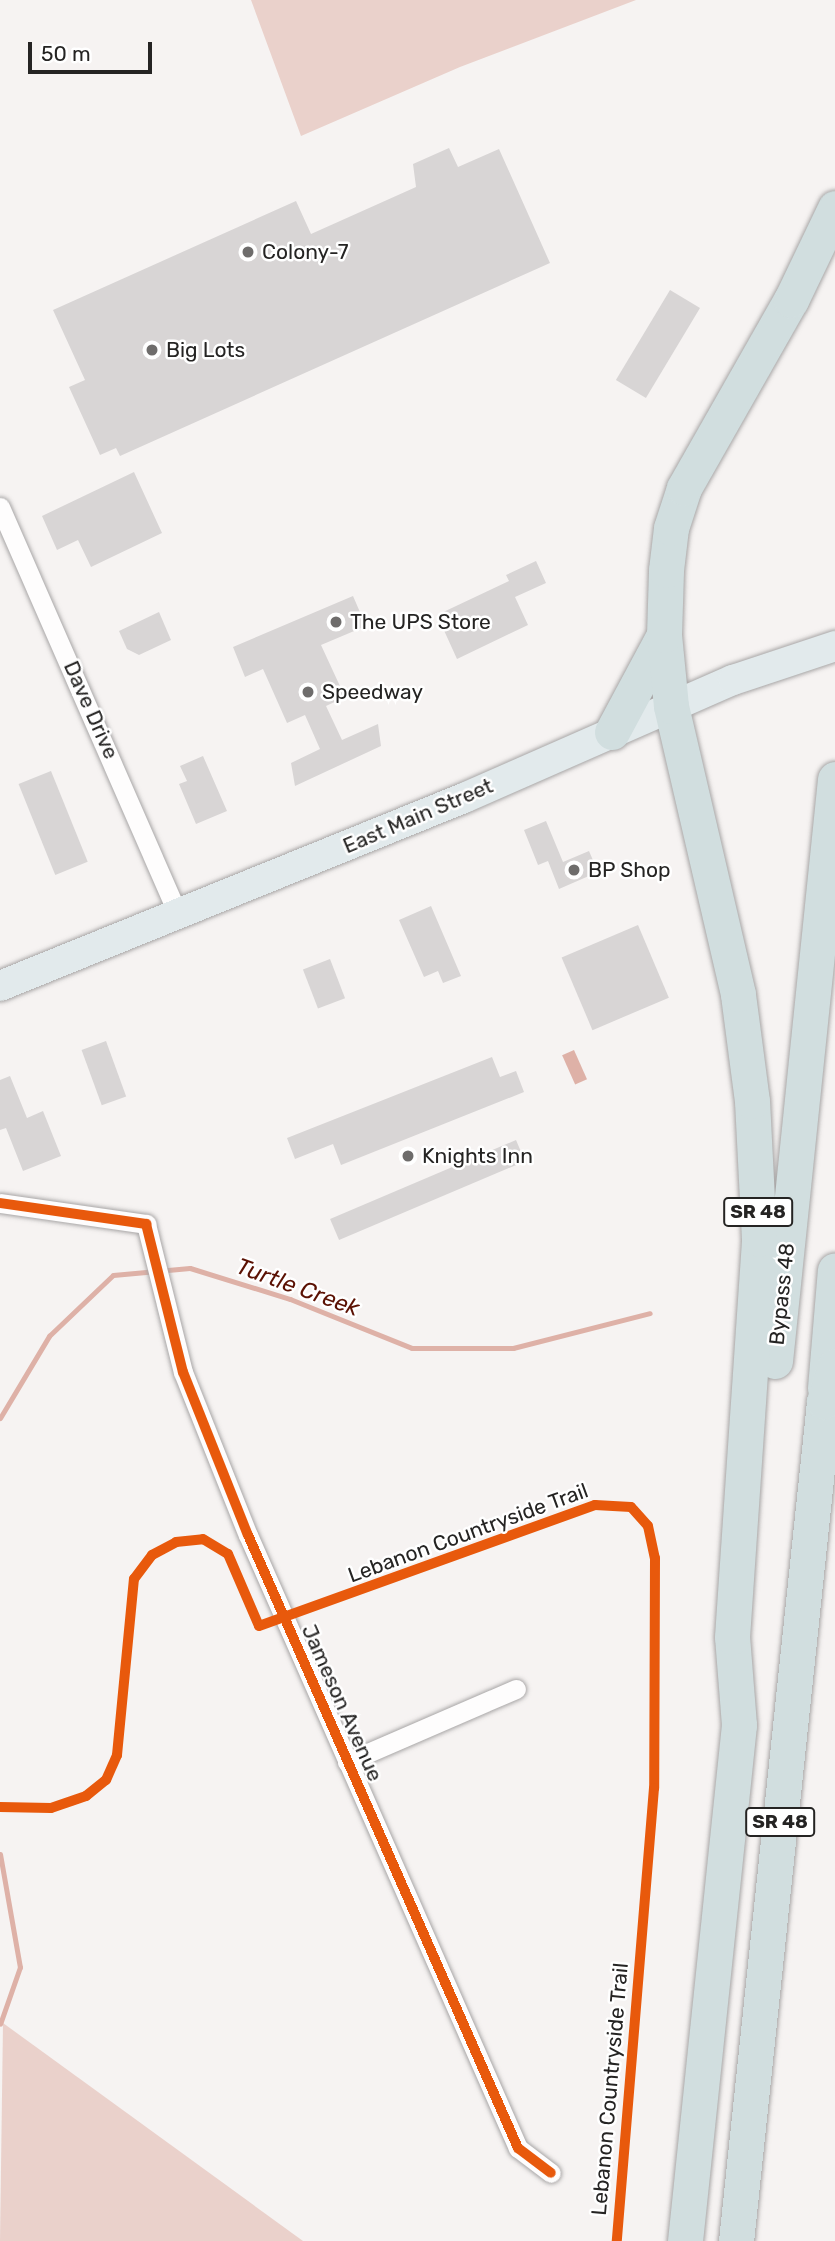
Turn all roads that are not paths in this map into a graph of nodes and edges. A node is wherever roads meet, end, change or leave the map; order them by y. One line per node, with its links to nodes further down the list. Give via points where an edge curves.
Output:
1 (835, 208): 3 (highway, via 791,300 684,488 671,528)
2 (0, 507): 8 (street, Dave Drive)
3 (664, 635): 5 (highway); 6 (highway)
4 (835, 646): 5 (main road, East Main Street, via 780,662)
5 (671, 706): 6 (main road, East Main Street); 15 (highway, SR 48, via 738,994 757,1173 758,1278 732,1637)
6 (612, 732): 8 (main road, East Main Street)
7 (835, 779): 15 (highway, Bypass 48)
8 (178, 915): 9 (main road, East Main Street)
9 (0, 986)
10 (0, 1203): 16 (street, Jameson Avenue, via 146,1224 198,1416)
11 (835, 1270): 13 (highway)
12 (835, 1366): 13 (highway, SR 48)
13 (824, 1402): 19 (highway, SR 48)
14 (516, 1689): 16 (street)
15 (739, 1725): 18 (highway, SR 48)
16 (347, 1762): 17 (street, Jameson Avenue, via 518,2148)
17 (551, 2173)
18 (685, 2241)
19 (736, 2241)

